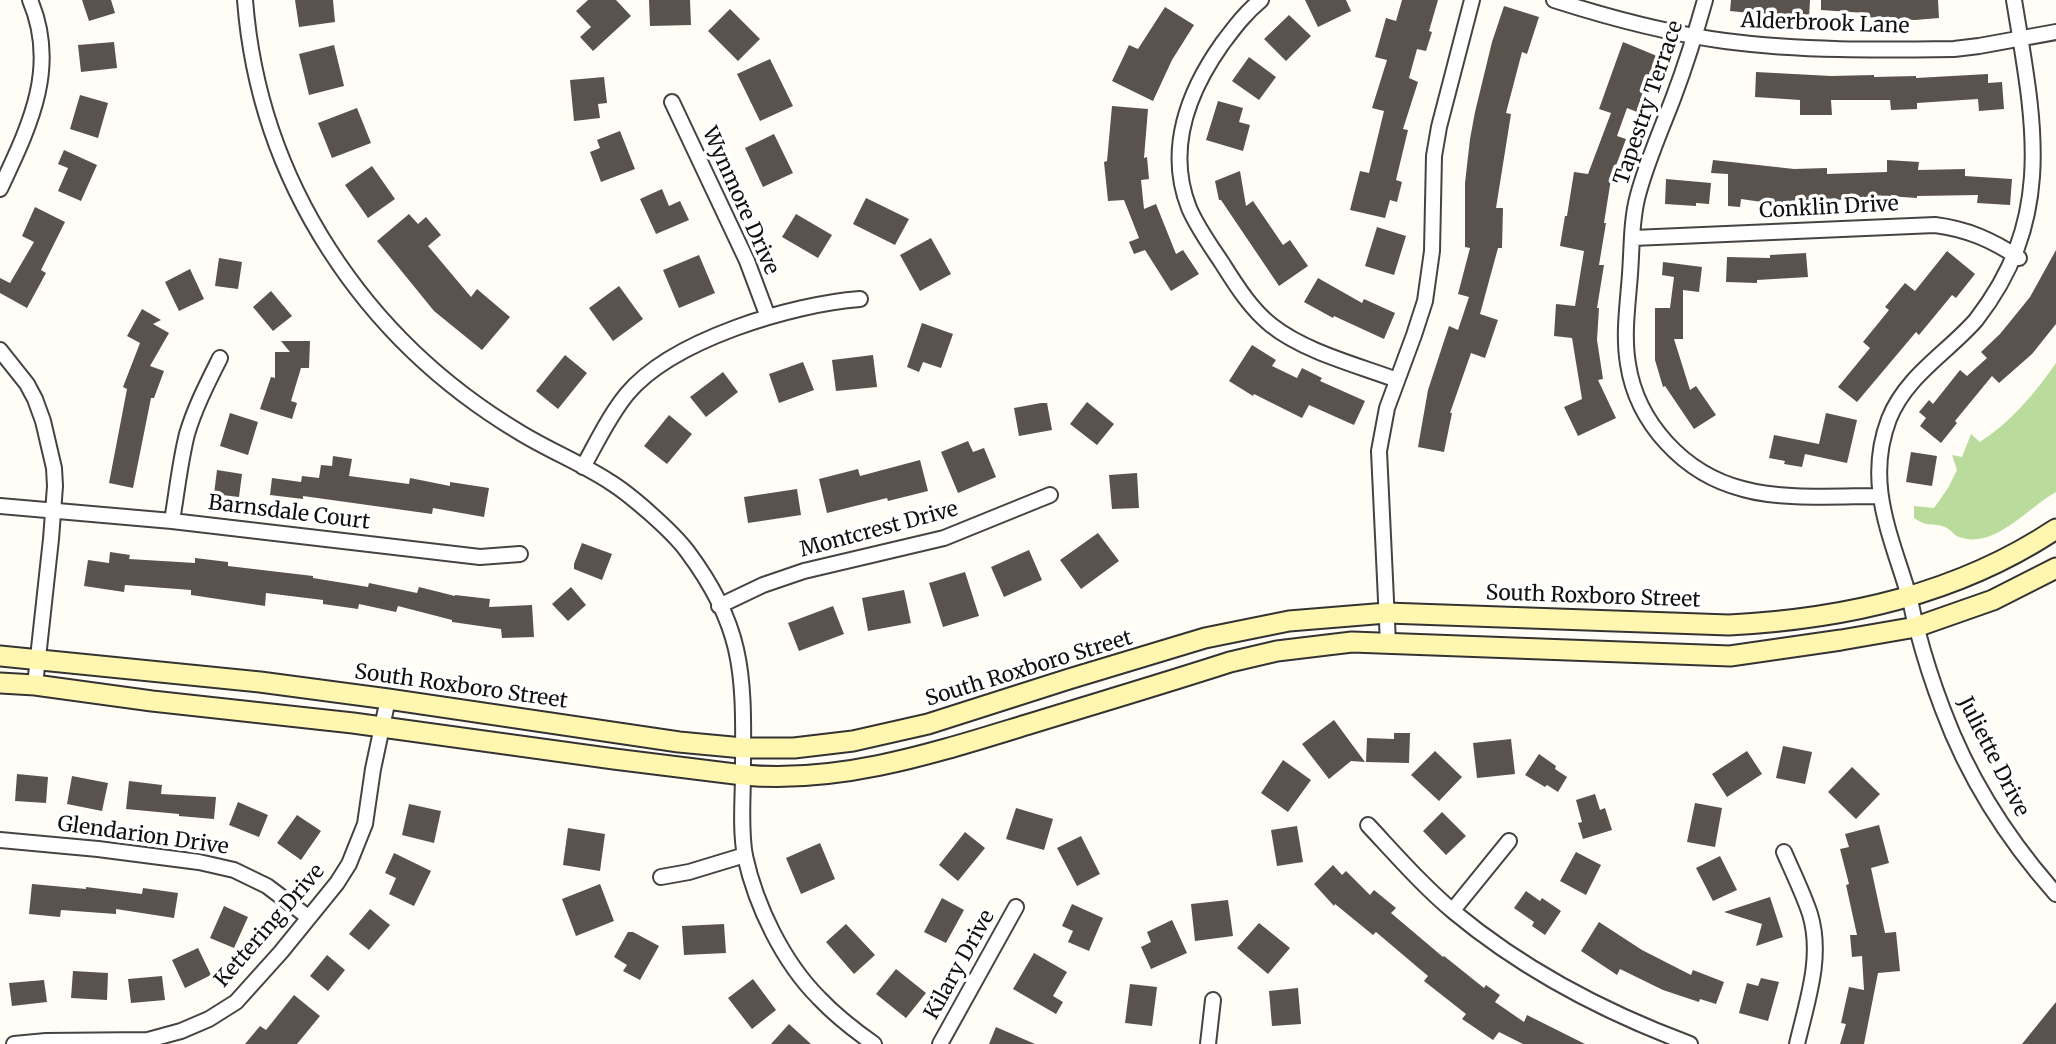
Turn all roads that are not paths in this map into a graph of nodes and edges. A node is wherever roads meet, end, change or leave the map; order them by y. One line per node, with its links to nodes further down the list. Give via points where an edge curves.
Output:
1 (30, 0): 12 (street, via 40,43 39,94)
2 (245, 0): 20 (street, via 255,69 285,166 353,285 381,320 449,385 521,434)
3 (1261, 0): 19 (street, via 1238,22 1205,68 1188,103 1179,157 1189,207 1240,290 1272,326 1309,346)
4 (1472, 0): 19 (street, via 1434,156 1432,251 1425,301)
5 (1554, 0): 9 (street, Alderbrook Lane)
6 (1705, 0): 9 (street, Tapestry Terrace)
7 (2014, 0): 10 (street, Juliette Drive)
8 (2056, 32): 10 (street, Alderbrook Lane)
9 (1695, 36): 10 (street, Alderbrook Lane, via 1796,47 1909,50); 13 (street, Tapestry Terrace, via 1637,196)
10 (2020, 39): 14 (street, Juliette Drive, via 2039,168 2030,229)
11 (673, 102): 16 (street, Wynmore Drive)
12 (0, 189)
13 (1633, 238): 14 (street, Conklin Drive, via 1935,225 1977,234); 22 (street, Tapestry Terrace, via 1628,363 1642,407 1658,434 1699,471 1742,489 1781,495)
14 (2019, 258): 22 (street, Juliette Drive, via 1993,301 1902,395 1882,443)
15 (860, 299): 16 (street)
16 (768, 317): 20 (street, via 687,348 648,373 613,413)
17 (0, 349): 24 (street, via 27,384 43,421 54,468)
18 (220, 358): 25 (street, via 188,433)
19 (1397, 380): 31 (street, via 1379,451)
20 (583, 467): 30 (street, via 612,482 686,549)
21 (1050, 495): 30 (street, Montcrest Drive, via 944,538 804,571)
22 (1880, 496): 29 (street, Juliette Drive)
23 (0, 506): 24 (street, Barnsdale Court)
24 (52, 511): 25 (street, Barnsdale Court); 35 (street)
25 (172, 521): 27 (street, Barnsdale Court, via 480,557)
26 (2056, 529): 29 (street, South Roxboro Street, via 1996,563)
27 (520, 554)
28 (2056, 568): 32 (street, via 1993,600)
29 (1909, 598): 31 (street, South Roxboro Street, via 1838,614 1729,625); 32 (street, Juliette Drive)
30 (719, 606): 40 (street, via 736,651)
31 (1387, 613): 33 (street); 40 (street, South Roxboro Street, via 1289,621 1205,638 928,724 853,741)
32 (1916, 627): 33 (street, via 1730,656); 48 (street, Juliette Drive, via 1952,734 1979,786 2019,850)
33 (1388, 643): 41 (street, via 1352,642 1277,651 1230,662 930,754 870,768 819,775)
34 (0, 656): 35 (street, South Roxboro Street)
35 (38, 659): 37 (street); 38 (street, South Roxboro Street)
36 (0, 683): 37 (street)
37 (34, 685): 39 (street)
38 (388, 699): 39 (street, Kettering Drive); 40 (street, South Roxboro Street)
39 (382, 727): 41 (street); 51 (street, Kettering Drive, via 365,824 349,864)
40 (743, 748): 41 (street)
41 (743, 775): 46 (street)
42 (1368, 825): 50 (street)
43 (0, 840): 51 (street, Glendarion Drive, via 111,850 234,870 267,886)
44 (1508, 841): 50 (street)
45 (1784, 852): 59 (street, via 1811,916 1815,956)
46 (745, 855): 47 (street); 55 (street, via 763,912 797,973 840,1019)
47 (661, 877)
48 (2056, 894)
49 (1016, 906): 56 (street, Kilary Drive)
50 (1453, 910): 58 (street, via 1528,967 1567,990)
51 (309, 917): 53 (street, Kettering Drive, via 236,1002 181,1031)
52 (1213, 1000): 57 (street)
53 (112, 1043): 54 (street, Kettering Drive)
54 (14, 1044)
55 (874, 1044)
56 (940, 1044)
57 (1208, 1044)
58 (1690, 1044)
59 (1797, 1044)

